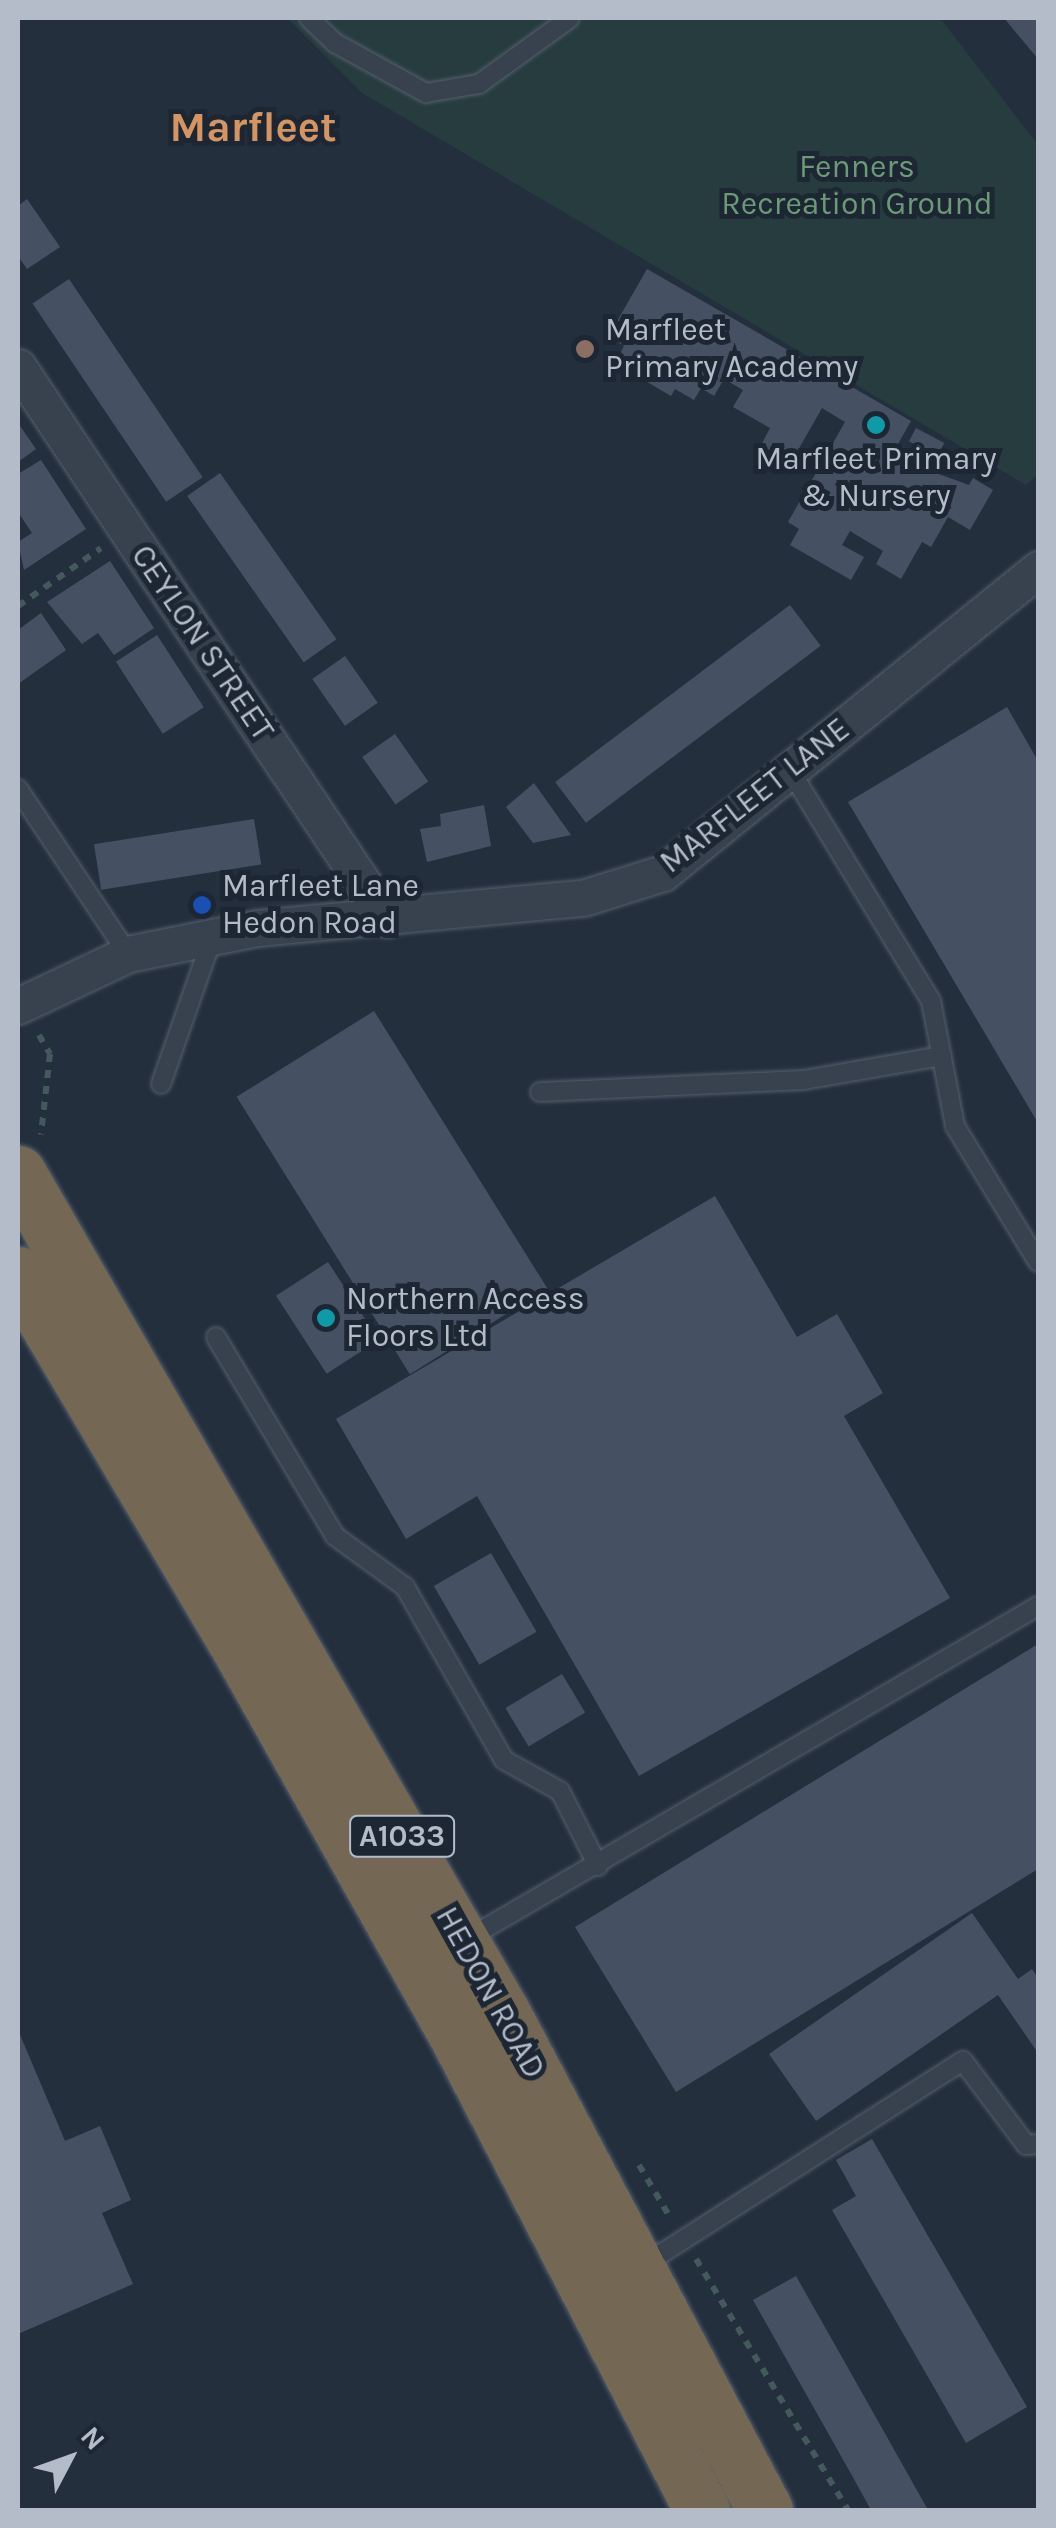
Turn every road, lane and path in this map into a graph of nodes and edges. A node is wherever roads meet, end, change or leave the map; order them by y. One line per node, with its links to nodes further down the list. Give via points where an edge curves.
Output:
1 (309, 18): 2 (lane, via 335,44 426,92 479,84)
2 (570, 18)
3 (18, 367): 4 (street, CEYLON STREET)
4 (126, 530): 6 (path); 9 (street, CEYLON STREET)
5 (1038, 569): 7 (street, MARFLEET LANE)
6 (18, 606)
7 (790, 770): 9 (street, MARFLEET LANE, via 664,873 583,898); 13 (lane, via 932,1001)
8 (18, 789): 11 (lane)
9 (387, 919): 10 (street, MARFLEET LANE)
10 (212, 937): 11 (street, MARFLEET LANE); 14 (lane)
11 (128, 954): 12 (street, MARFLEET LANE)
12 (18, 1006)
13 (942, 1056): 15 (lane, via 804,1080); 17 (lane, via 955,1126)
14 (161, 1084)
15 (540, 1092)
16 (18, 1173): 22 (highway, HEDON ROAD / A1033)
17 (1038, 1262)
18 (18, 1274): 25 (highway, HEDON ROAD / A1033, via 234,1637 457,2036)
19 (216, 1336): 21 (lane, via 336,1536 405,1587 504,1760 560,1791)
20 (1038, 1606): 21 (lane)
21 (598, 1866): 22 (lane)
22 (462, 1942): 24 (highway, HEDON ROAD / A1033)
23 (1038, 2144): 24 (lane, via 1026,2144 963,2061)
24 (637, 2268): 26 (highway, HEDON ROAD / A1033)
25 (702, 2510)
26 (766, 2510)

